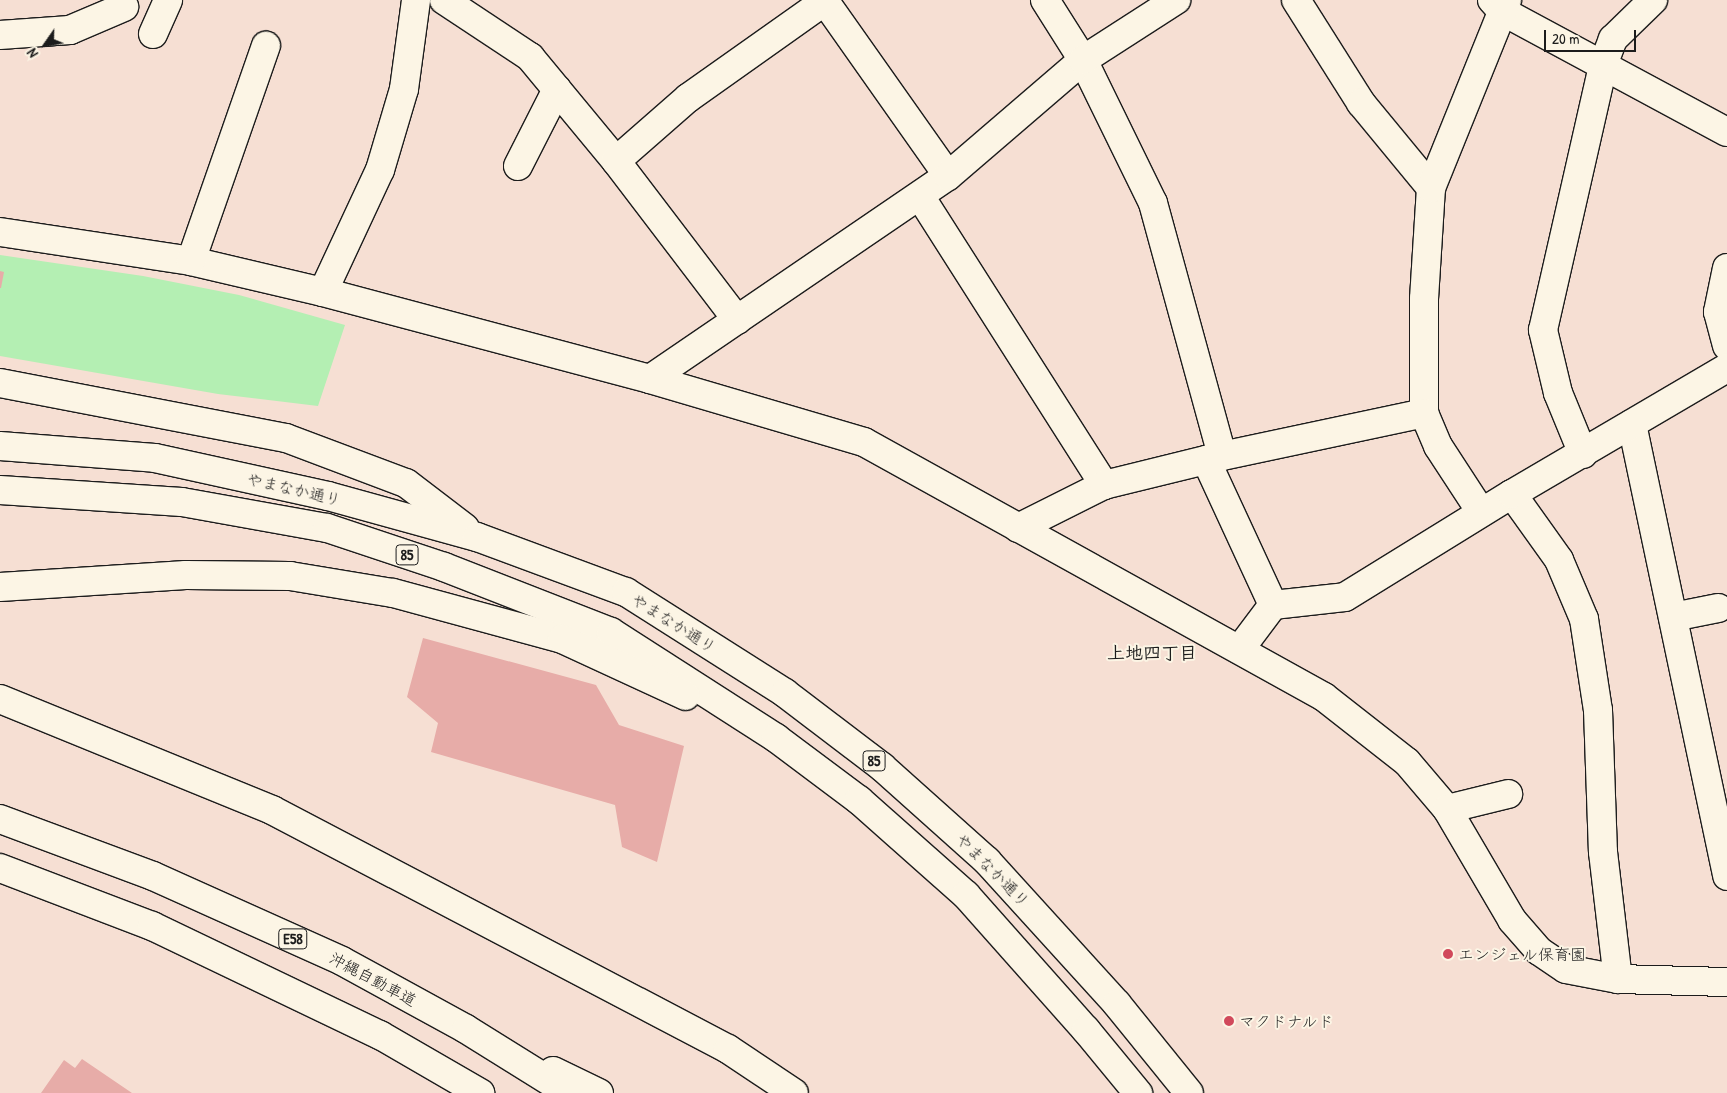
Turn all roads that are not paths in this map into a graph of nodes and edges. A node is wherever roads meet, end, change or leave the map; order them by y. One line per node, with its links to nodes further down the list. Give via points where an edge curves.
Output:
1 (168, 0): 11 (main road)
2 (416, 0): 26 (main road, via 404,89 380,170)
3 (444, 0): 16 (main road, via 530,57)
4 (1045, 0): 14 (main road)
5 (1176, 0): 14 (main road)
6 (1296, 0): 21 (main road, via 1361,103)
7 (1653, 0): 15 (main road, via 1613,40)
8 (824, 1): 18 (main road, via 688,98); 20 (main road)
9 (1500, 4): 15 (main road); 21 (main road)
10 (124, 7): 12 (main road, via 70,30)
11 (153, 34)
12 (0, 35)
13 (266, 46): 24 (main road)
14 (1083, 60): 20 (main road); 36 (main road, via 1153,203)
15 (1603, 65): 17 (main road); 35 (main road, via 1543,330 1558,393)
16 (557, 89): 18 (main road); 19 (main road)
17 (1727, 132)
18 (616, 161): 27 (main road)
19 (518, 166)
20 (948, 176): 22 (main road)
21 (1431, 188): 32 (main road, via 1424,299)
22 (920, 196): 27 (main road); 37 (main road)
23 (0, 232): 24 (main road)
24 (191, 261): 26 (main road)
25 (1727, 268): 28 (main road, via 1718,312)
26 (323, 292): 30 (main road)
27 (737, 320): 30 (main road)
28 (1727, 346)
29 (1727, 368): 33 (main road)
30 (650, 379): 41 (main road, via 864,442)
31 (0, 383): 42 (main road, via 286,438 406,483)
32 (1424, 413): 36 (main road); 40 (main road, via 1438,446)
33 (1632, 424): 35 (main road); 46 (main road)
34 (0, 446): 42 (main road, やまなか通り / 85, via 155,458 328,496)
35 (1582, 454): 39 (main road)
36 (1214, 458): 37 (main road); 44 (main road)
37 (1104, 485): 41 (main road)
38 (0, 490): 49 (main road, やまなか通り / 85, via 182,502 327,528 444,567 610,632)
39 (1512, 494): 40 (main road); 55 (main road, via 1559,560 1584,619 1598,710 1603,852)
40 (1481, 512): 44 (main road, via 1345,597)
41 (1018, 528): 47 (main road)
42 (477, 536): 63 (main road, やまなか通り / 85, via 626,592 784,693 882,767 987,861 1117,1004)
43 (0, 587): 49 (main road, via 186,575 290,576 393,593 562,639)
44 (1273, 605): 47 (main road)
45 (1718, 608): 46 (main road)
46 (1673, 617): 54 (main road)
47 (1240, 649): 51 (main road, via 1324,696 1407,762)
48 (0, 699): 61 (main road, via 272,810 728,1050)
49 (776, 738): 62 (main road, やまなか通り / 85, via 859,800 966,895)
50 (1508, 794): 51 (main road)
51 (1448, 809): 55 (main road, via 1512,920 1539,951 1566,969)
52 (0, 819): 57 (main road, 沖縄自動車道 / E58, via 153,876 342,961)
53 (0, 868): 58 (main road, via 152,926 380,1035)
54 (1727, 876)
55 (1618, 979): 56 (main road)
56 (1727, 982)
57 (466, 1029): 59 (main road, 沖縄自動車道 / E58); 60 (main road)
58 (480, 1093)
59 (569, 1093)
60 (599, 1093)
61 (794, 1093)
62 (1138, 1093)
63 (1189, 1093)

